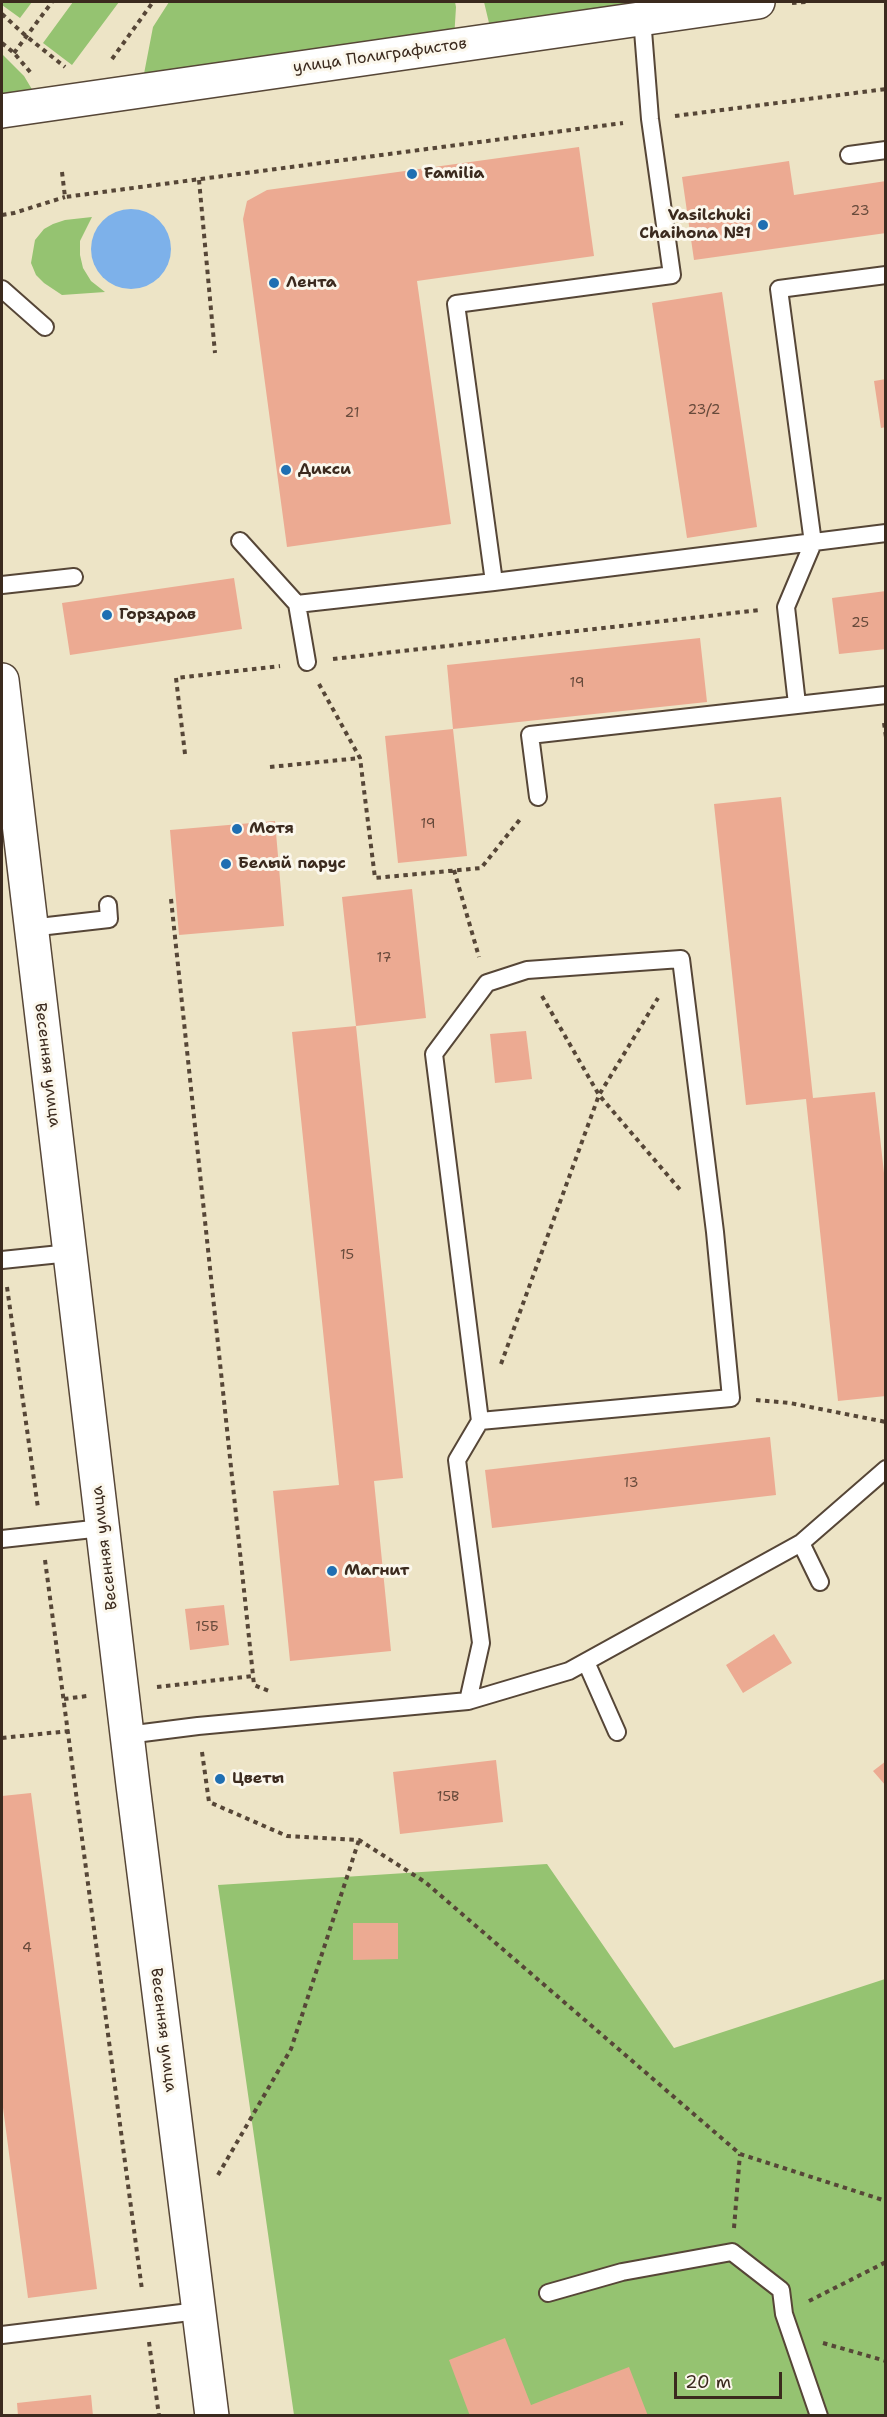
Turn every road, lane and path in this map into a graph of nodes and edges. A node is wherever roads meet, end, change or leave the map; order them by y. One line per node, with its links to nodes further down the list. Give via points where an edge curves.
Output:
1 (52, 2): 5 (path)
2 (758, 2): 4 (street, улица Полиграфистов)
3 (2, 14): 5 (path)
4 (642, 18): 9 (street, улица Полиграфистов); 10 (lane)
5 (26, 36): 6 (path); 7 (path)
6 (14, 52)
7 (67, 68)
8 (885, 89): 10 (path)
9 (2, 111)
10 (650, 119): 14 (path); 25 (lane, via 672,274 456,304)
11 (885, 150): 12 (lane)
12 (849, 155)
13 (62, 172): 15 (path)
14 (199, 180): 15 (path); 20 (path)
15 (65, 197): 16 (path)
16 (2, 215)
17 (885, 275): 23 (lane, via 779,289)
18 (2, 289): 19 (lane)
19 (45, 327)
20 (215, 353)
21 (885, 533): 23 (lane)
22 (240, 541): 27 (lane)
23 (813, 543): 25 (lane); 28 (lane)
24 (74, 577): 26 (lane)
25 (494, 582): 27 (lane)
26 (2, 585)
27 (297, 604): 29 (lane)
28 (786, 607): 29 (path); 32 (lane)
29 (307, 663): 33 (path, via 176,678); 34 (path)
30 (2, 680): 36 (street, Весенняя улица)
31 (885, 695): 32 (lane)
32 (797, 705): 37 (lane, via 530,735)
33 (185, 754)
34 (360, 758): 35 (path); 38 (path, via 375,878)
35 (270, 767)
36 (8, 794): 41 (street, Весенняя улица)
37 (538, 797): 38 (path, via 481,868)
38 (454, 870): 44 (path)
39 (171, 899): 60 (path)
40 (108, 905): 41 (lane, via 109,920)
41 (30, 928): 47 (street, Весенняя улица)
42 (681, 959): 43 (lane); 45 (path); 46 (lane)
43 (527, 970): 44 (lane); 45 (path)
44 (487, 983): 51 (lane, via 434,1054)
45 (599, 1095): 46 (path); 49 (path)
46 (715, 1232): 50 (lane)
47 (70, 1253): 48 (lane); 54 (street, Весенняя улица)
48 (2, 1260): 55 (path)
49 (500, 1365)
50 (731, 1398): 51 (lane); 52 (path, via 790,1403)
51 (480, 1421): 62 (lane, via 457,1460 481,1643)
52 (885, 1422)
53 (885, 1469): 57 (lane)
54 (102, 1528): 55 (lane); 61 (street, Весенняя улица)
55 (42, 1535): 56 (lane); 65 (path)
56 (2, 1539)
57 (801, 1543): 58 (lane); 59 (lane)
58 (820, 1582)
59 (586, 1662): 62 (lane, via 569,1671); 66 (lane)
60 (253, 1676): 61 (path); 63 (path, via 254,1684 283,1697)
61 (122, 1692): 67 (street, Весенняя улица)
62 (468, 1701): 63 (lane)
63 (286, 1718): 64 (lane)
64 (198, 1726): 67 (lane); 69 (path, via 209,1802 287,1836)
65 (69, 1731): 68 (path); 78 (path)
66 (617, 1732)
67 (127, 1735): 76 (street, Весенняя улица)
68 (2, 1738)
69 (359, 1840): 70 (path, via 425,1882); 71 (path, via 291,2049)
70 (740, 2154): 72 (path); 73 (path)
71 (216, 2178)
72 (885, 2202)
73 (732, 2252): 75 (lane, via 622,2272); 77 (lane, via 781,2290)
74 (885, 2262): 77 (path)
75 (548, 2293)
76 (198, 2311): 78 (lane); 83 (street, Весенняя улица)
77 (784, 2314): 79 (lane)
78 (146, 2318): 80 (lane); 82 (path)
79 (790, 2333): 81 (path); 84 (lane)
80 (2, 2335)
81 (885, 2361)
82 (159, 2415)
83 (212, 2415)
84 (819, 2415)

